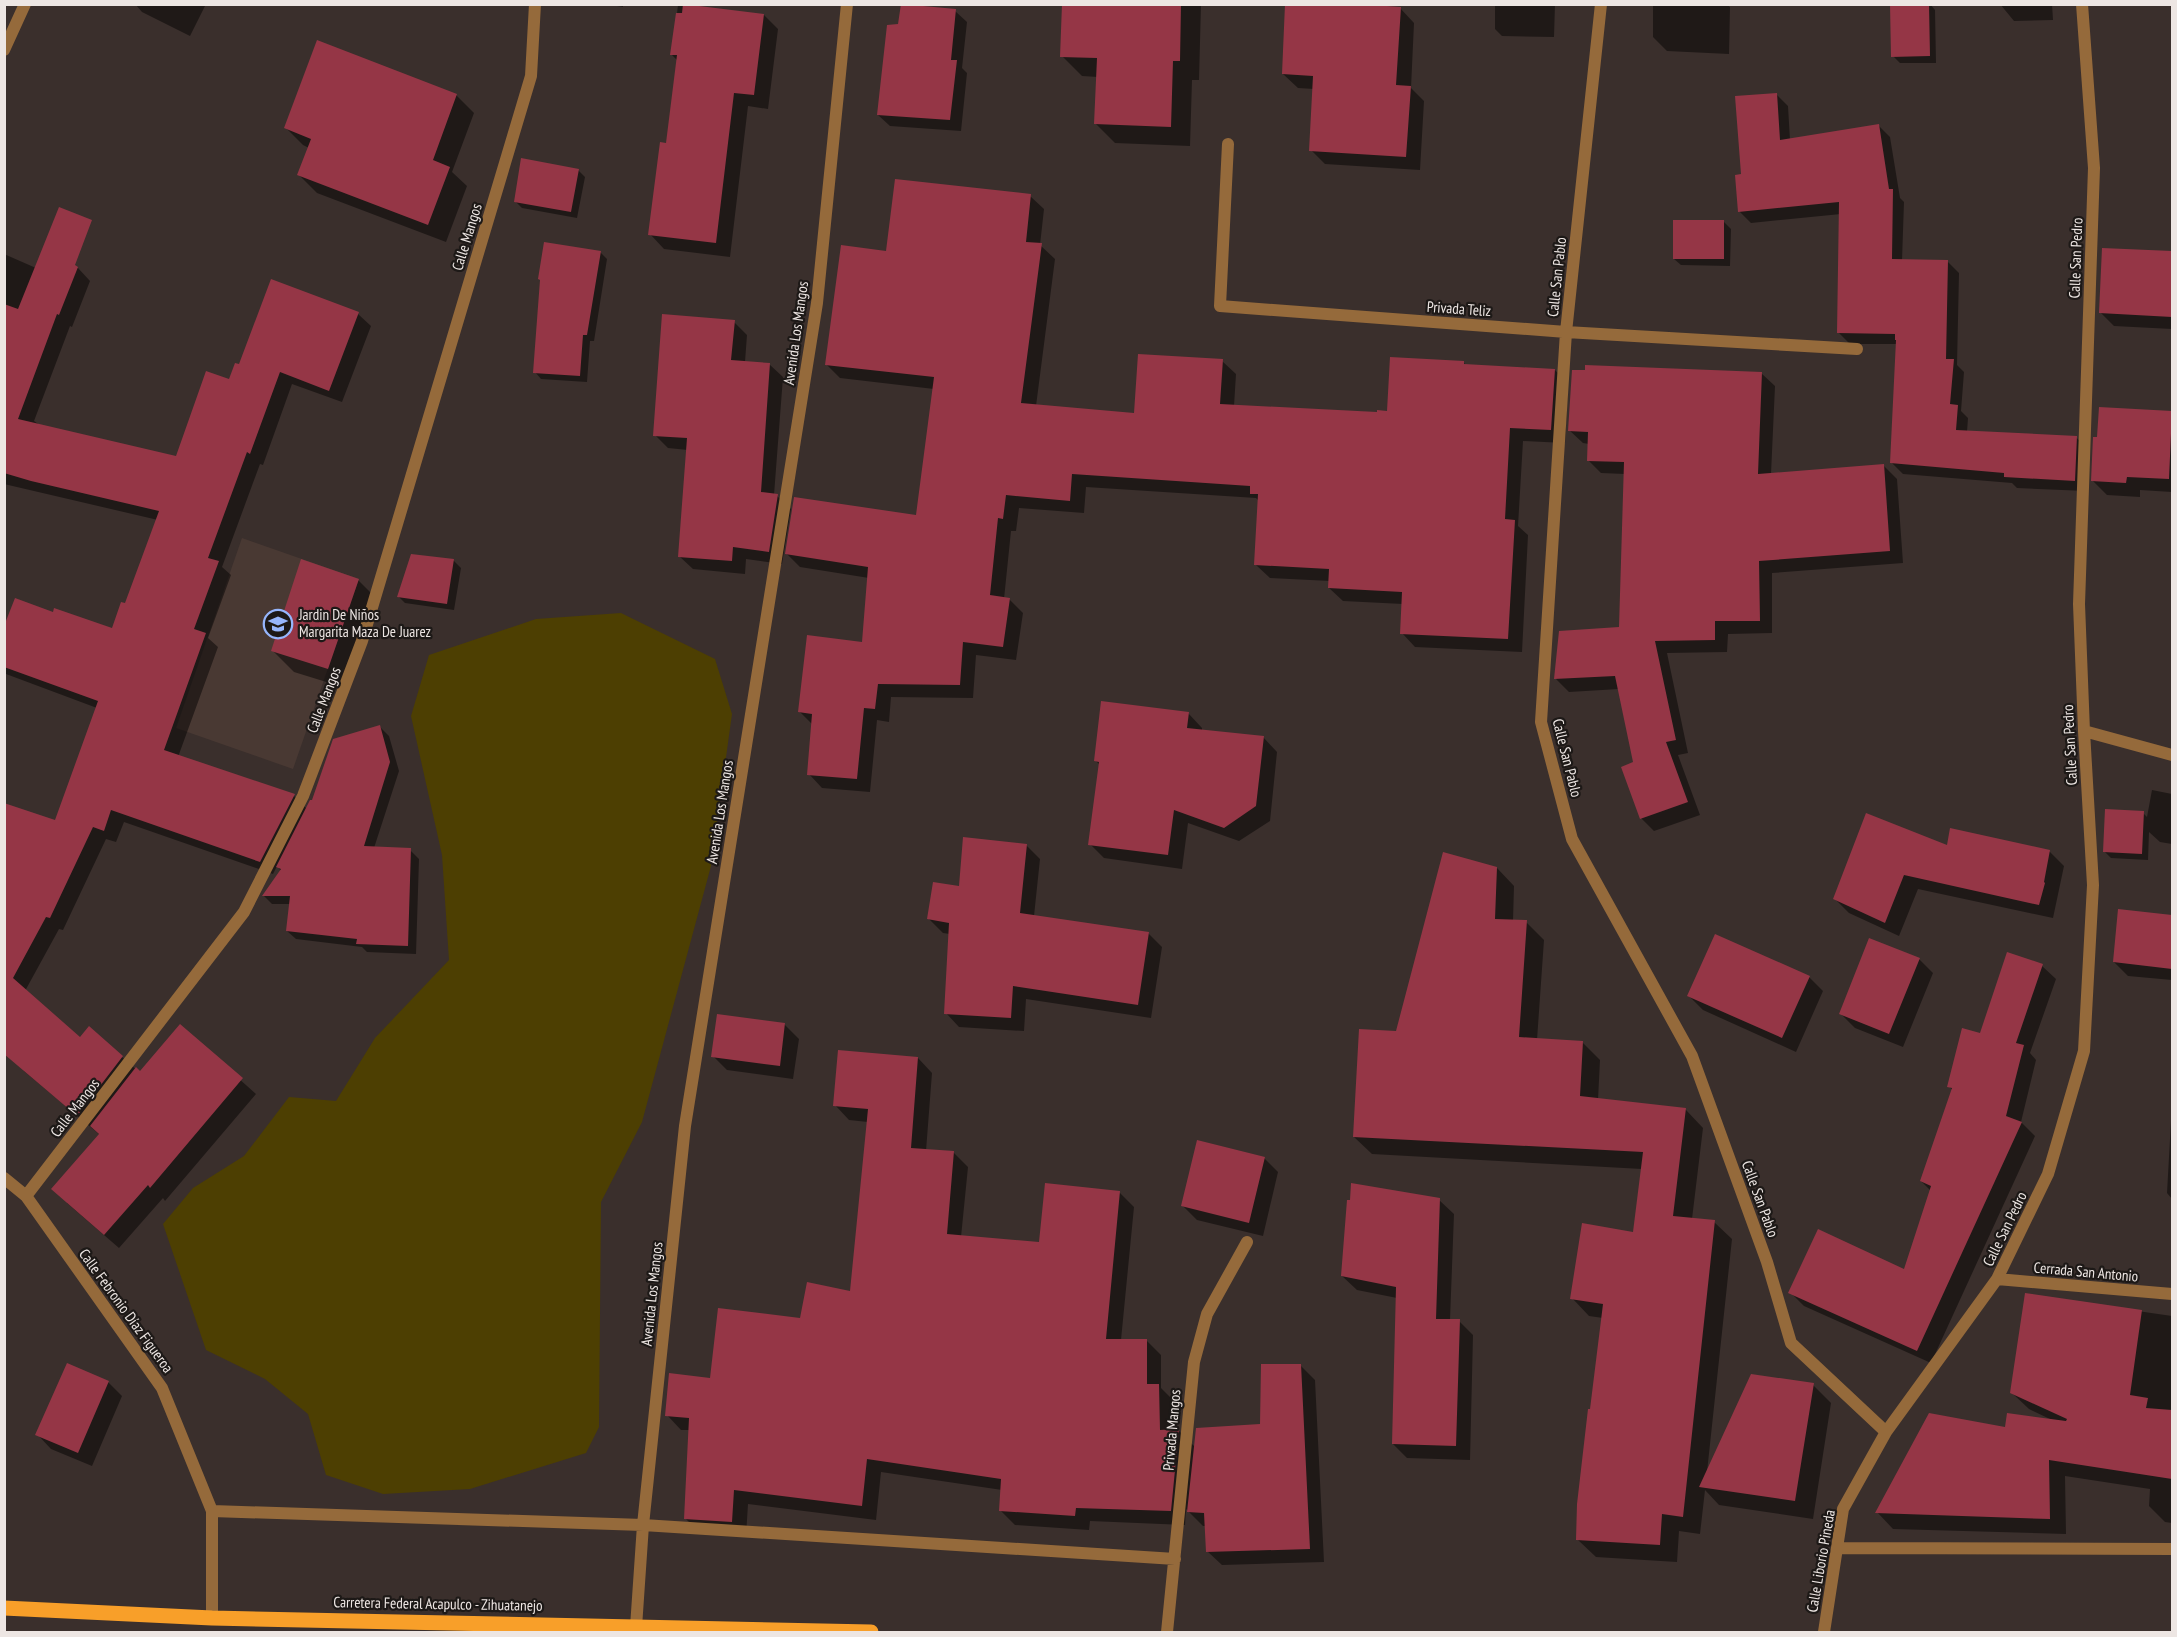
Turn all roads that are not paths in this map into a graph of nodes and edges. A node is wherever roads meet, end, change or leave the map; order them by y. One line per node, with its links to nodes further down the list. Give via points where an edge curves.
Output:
1 (25, 4): 6 (street)
2 (535, 4): 13 (street, Calle Mangos, via 531,76 362,641 303,796 244,912)
3 (847, 4): 19 (street, Avenida Los Mangos, via 817,303 685,1126)
4 (1600, 4): 8 (street, Calle San Pablo)
5 (2082, 4): 10 (street, Calle San Pedro, via 2094,168 2079,604)
6 (4, 50)
7 (1228, 144): 8 (street, Privada Teliz, via 1220,306)
8 (1566, 332): 9 (street, Privada Teliz); 17 (street, Calle San Pablo, via 1541,722 1572,839 1692,1056 1767,1262 1791,1343)
9 (1857, 349)
10 (2084, 731): 11 (street); 15 (street, Calle San Pedro, via 2094,885 2084,1051 2049,1174)
11 (2172, 755)
12 (4, 1178): 13 (street, Calle Febronio Díaz Figueroa)
13 (26, 1196): 18 (street, Calle Febronio Díaz Figueroa, via 162,1388)
14 (1247, 1242): 22 (street, Privada Mangos, via 1207,1314 1194,1362)
15 (1997, 1279): 16 (street, Cerrada San Antonio); 17 (street, Calle San Pedro)
16 (2172, 1294)
17 (1886, 1432): 20 (street, Calle Liborio Pineda, via 1844,1509)
18 (212, 1511): 19 (street); 24 (street, Calle Febronio Díaz Figueroa)
19 (643, 1525): 22 (street); 25 (street, Avenida Los Mangos)
20 (1838, 1548): 21 (street); 28 (street, Calle Liborio Pineda)
21 (2172, 1548)
22 (1175, 1559): 27 (street, Privada Mangos)
23 (4, 1608): 24 (main road, Carretera Federal Acapulco - Zihuatanejo)
24 (212, 1618): 25 (main road, Carretera Federal Acapulco - Zihuatanejo)
25 (636, 1627): 26 (main road, Carretera Federal Acapulco - Zihuatanejo)
26 (871, 1632)
27 (1167, 1632)
28 (1824, 1632)

